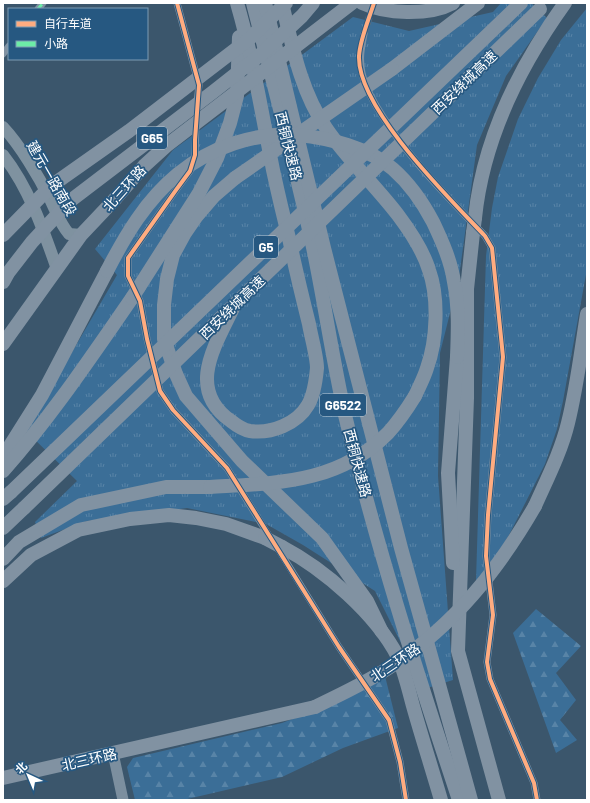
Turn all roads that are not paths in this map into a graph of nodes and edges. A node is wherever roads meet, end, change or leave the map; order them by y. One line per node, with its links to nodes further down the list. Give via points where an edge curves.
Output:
1 (177, 3): 38 (street, via 198,85 195,155 190,171 128,258 128,276 140,301 160,391 173,410 226,468 339,647 389,720 400,762)
2 (253, 3): 40 (highway, 西铜快速路 / G6522, via 314,252 347,422 415,665)
3 (265, 3): 41 (highway, 西铜快速路 / G6522, via 395,526)
4 (282, 3): 31 (highway, bridge, via 299,70 309,98 325,128 397,214 415,240 430,270 436,299 435,331 427,367 415,396 388,433 359,457 323,473 279,483 166,487 81,505 19,542)
5 (286, 3): 20 (highway, G65, bridge, via 249,39 129,131 51,186)
6 (313, 3): 23 (highway, G65, bridge, via 260,55 70,201 32,242)
7 (352, 3): 21 (highway, 北三环路, bridge, via 166,146)
8 (362, 3): 9 (highway, via 372,8 422,12)
9 (453, 3)
10 (478, 3): 33 (highway, bridge, via 392,69 235,178 214,196 185,233 173,255 167,279 164,339 186,396 242,461 322,538 367,601)
11 (520, 3): 29 (highway, 西安绕城高速 / G5, bridge)
12 (546, 3): 24 (highway, 西安绕城高速 / G5, bridge)
13 (565, 3): 34 (highway, bridge, via 546,30 499,119 487,155 476,204 467,289 468,398)
14 (239, 7): 24 (highway, via 317,367 308,405 295,418 280,427 264,432 248,431 220,414 207,390 209,359); 28 (highway, via 236,96 230,124 217,158 199,193 136,292 58,404)
15 (364, 34): 43 (street, via 359,56 362,75 387,124 419,164 485,236 492,248 503,357 488,515 486,556 493,616 487,662 490,679 534,783)
16 (3, 128): 18 (main road, 建元一路南段, via 30,166)
17 (3, 155): 19 (main road, 建元一路南段)
18 (55, 210): 19 (main road, via 43,220); 21 (main road, 建元一路南段, via 69,234)
19 (36, 212): 22 (main road, 建元一路南段)
20 (3, 235)
21 (80, 235): 22 (highway, 北三环路)
22 (57, 269): 26 (highway, 北三环路)
23 (3, 282)
24 (234, 305): 30 (highway, 西安绕城高速 / G5, bridge)
25 (587, 314): 35 (highway, 北三环路, bridge, via 568,424 557,457 535,506 494,569 468,600 433,634 392,665 315,707)
26 (3, 344)
27 (3, 457): 34 (highway, bridge, via 42,395 128,234 146,207 177,175 212,152 245,140 287,135 314,137 368,153 393,169 411,187 442,240 454,281 458,318 457,357 448,474)
28 (3, 471)
29 (7, 496)
30 (3, 528)
31 (3, 558)
32 (3, 581): 33 (highway, bridge, via 31,555 78,530 130,519 169,515 196,518 226,524 265,538 293,552 326,575 356,602)
33 (382, 632): 39 (highway, via 398,657)
34 (458, 651): 42 (highway)
35 (113, 753): 36 (highway, 北三环路); 37 (street)
36 (3, 778)
37 (123, 800)
38 (406, 800)
39 (441, 800)
40 (459, 800)
41 (471, 800)
42 (499, 800)
43 (537, 800)

